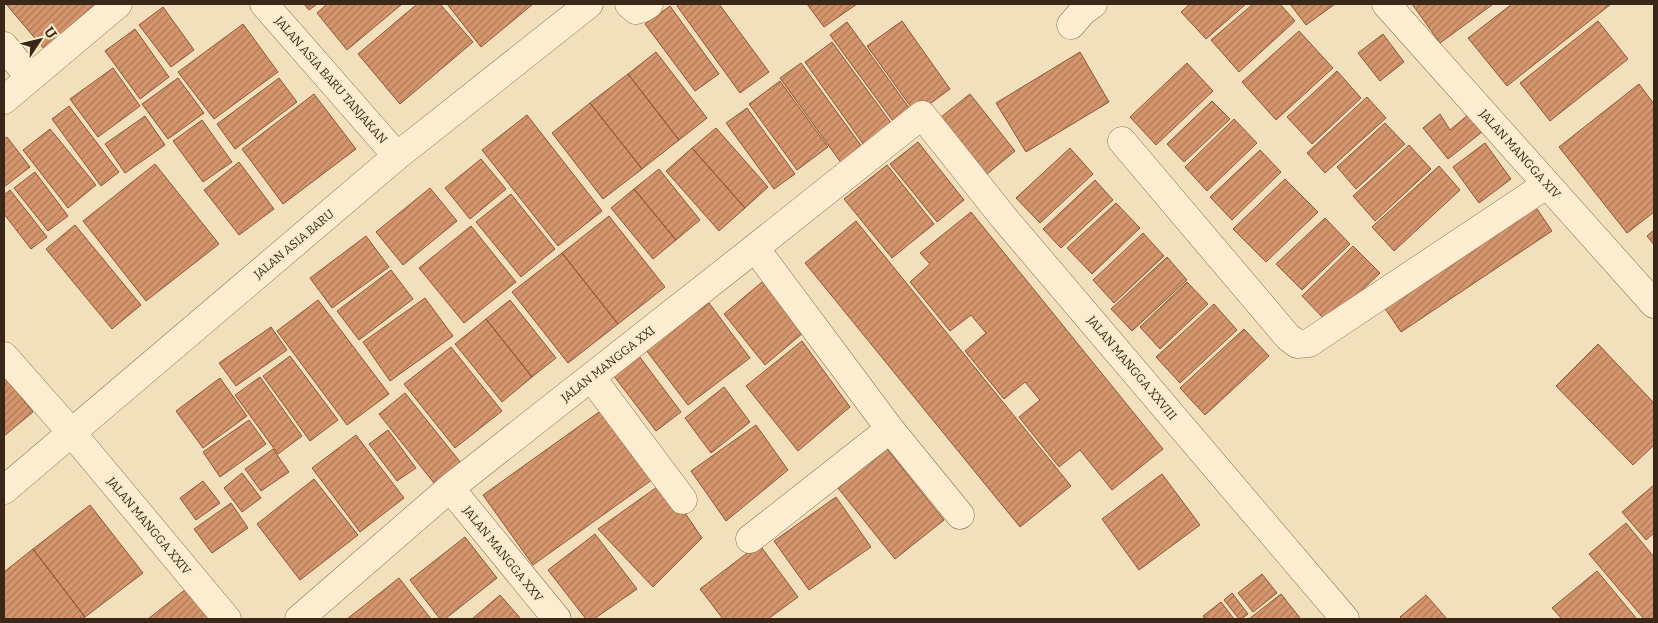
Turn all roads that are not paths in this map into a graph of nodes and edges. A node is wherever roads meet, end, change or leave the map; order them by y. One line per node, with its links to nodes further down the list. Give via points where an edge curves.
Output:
1 (118, 4): 10 (street)
2 (264, 4): 14 (street, JALAN ASIA BARU TANJAKAN)
3 (589, 4): 14 (street, JALAN ASIA BARU)
4 (629, 4): 5 (street, via 636,10)
5 (649, 4)
6 (1093, 4): 8 (street)
7 (1386, 4): 15 (street, JALAN MANGGA XIV)
8 (1071, 25)
9 (4, 46): 10 (street)
10 (30, 78): 11 (street)
11 (4, 100)
12 (922, 115): 16 (street, JALAN MANGGA XXI); 30 (street, JALAN MANGGA XXVIII, via 1004,218)
13 (1122, 142): 15 (street, via 1298,344 1309,343)
14 (397, 156): 21 (street, JALAN ASIA BARU)
15 (1546, 184): 17 (street, JALAN MANGGA XIV)
16 (755, 248): 19 (street, JALAN MANGGA XXI); 20 (street)
17 (1654, 304)
18 (4, 356): 21 (street)
19 (591, 377): 22 (street, JALAN MANGGA XXI); 24 (street)
20 (890, 429): 25 (street); 26 (street)
21 (70, 432): 23 (street, JALAN ASIA BARU); 27 (street, JALAN MANGGA XXIV)
22 (450, 488): 28 (street, JALAN MANGGA XXI); 29 (street, JALAN MANGGA XXV)
23 (4, 490)
24 (683, 500)
25 (960, 515)
26 (750, 539)
27 (227, 619)
28 (299, 619)
29 (557, 619)
30 (1345, 619)

